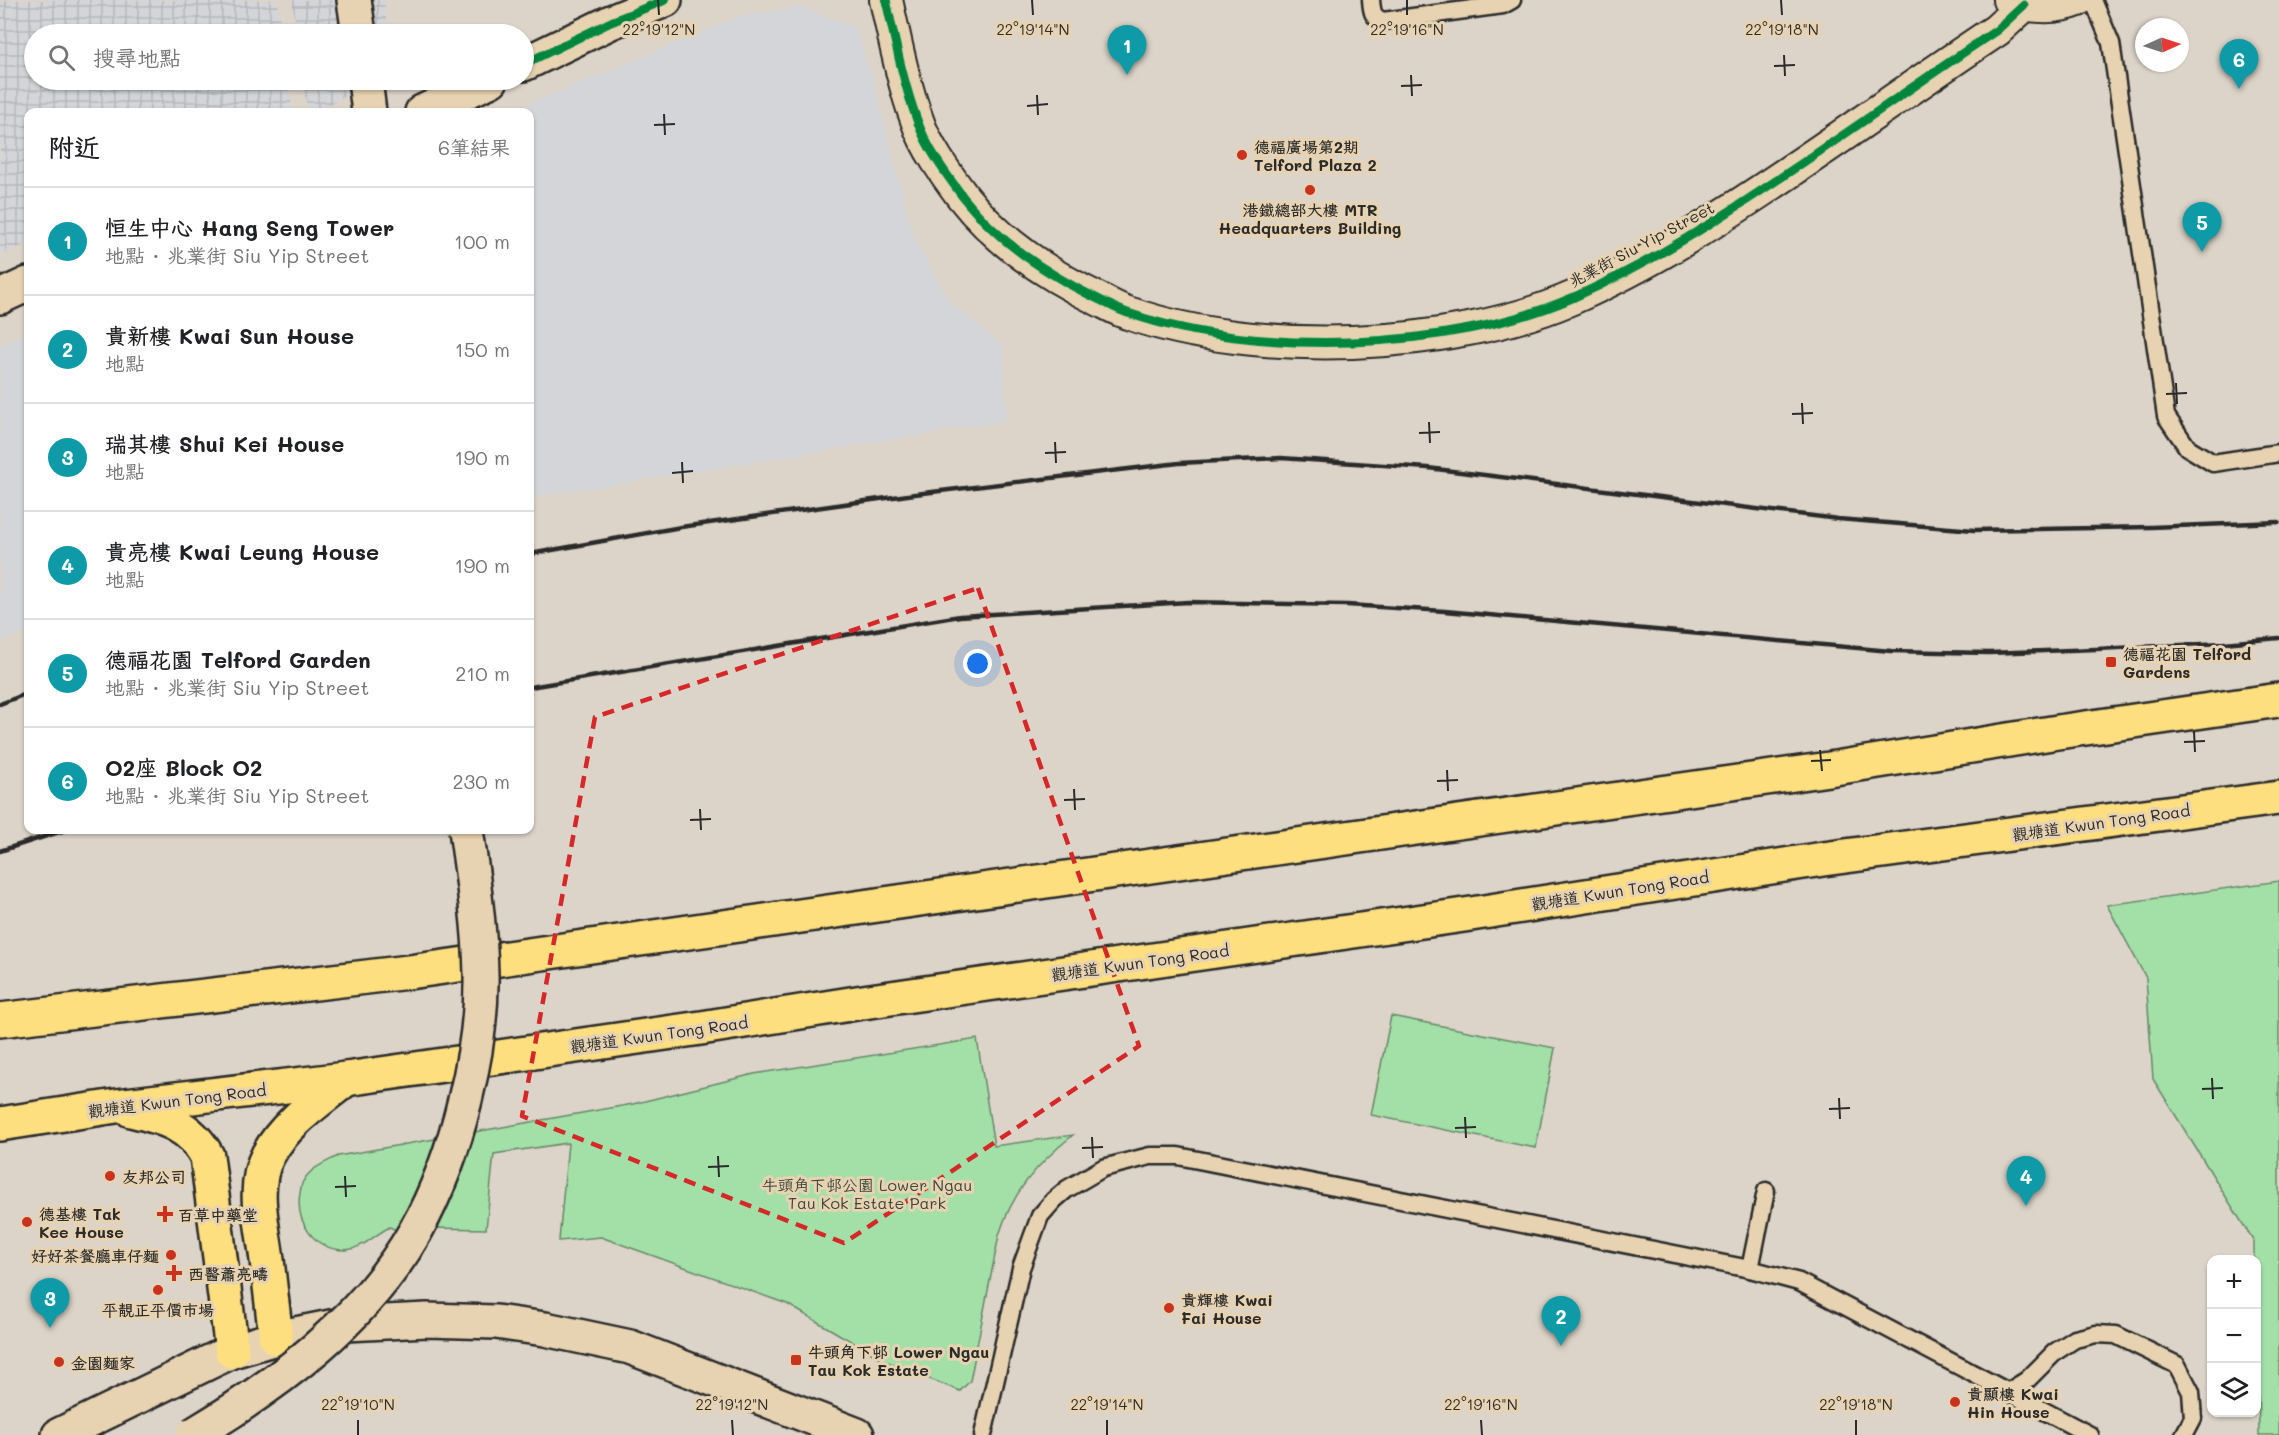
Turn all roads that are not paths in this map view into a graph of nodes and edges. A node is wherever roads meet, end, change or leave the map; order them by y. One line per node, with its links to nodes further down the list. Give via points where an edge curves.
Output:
1 (354, 0): 10 (main road)
2 (665, 0): 11 (main road)
3 (886, 0): 8 (street, 兆業街 Siu Yip Street, via 904,80 918,124 936,158 965,199 1031,262 1066,284 1129,314 1205,334 1291,341 1407,339 1517,317 1567,300 1668,250 1731,213 1997,30)
4 (1371, 0): 9 (lane, via 1372,13 1383,21)
5 (1512, 0): 9 (lane, via 1503,5)
6 (2078, 0): 8 (street, via 2047,7)
7 (2092, 0): 18 (lane, via 2110,43 2166,416 2187,447 2213,463)
8 (2016, 2)
9 (1440, 7)
10 (358, 24)
11 (534, 59)
12 (366, 90): 15 (main road)
13 (477, 90): 14 (main road)
14 (455, 105)
15 (368, 108)
16 (24, 286): 17 (main road)
17 (0, 297)
18 (2279, 453)
19 (2279, 700): 22 (highway, via 1829,770 421,971)
20 (2279, 798): 23 (highway, 觀塘道 Kwun Tong Road, via 1801,862)
21 (467, 834): 32 (main road, bridge, via 478,912 478,1027 456,1137 436,1188 415,1232 352,1315 304,1359)
22 (0, 1020)
23 (346, 1079): 24 (highway, 觀塘道 Kwun Tong Road); 28 (highway, via 296,1119 267,1157 261,1176 260,1200)
24 (116, 1106): 25 (highway, 觀塘道 Kwun Tong Road); 29 (highway, via 185,1128 207,1156)
25 (0, 1124)
26 (1766, 1191): 27 (lane)
27 (1750, 1269): 30 (lane, via 1799,1282); 34 (lane, via 1178,1156 1150,1156 1103,1168 1083,1178 1040,1216 1021,1268)
28 (276, 1338): 29 (main road); 33 (main road, via 346,1324 427,1320 496,1322 545,1329 630,1347)
29 (232, 1350): 31 (main road)
30 (2008, 1392): 35 (lane); 36 (lane, via 2075,1339 2116,1335 2177,1365 2191,1392 2193,1418)
31 (59, 1435)
32 (193, 1435)
33 (857, 1435)
34 (983, 1435)
35 (2090, 1435)
36 (2184, 1435)

